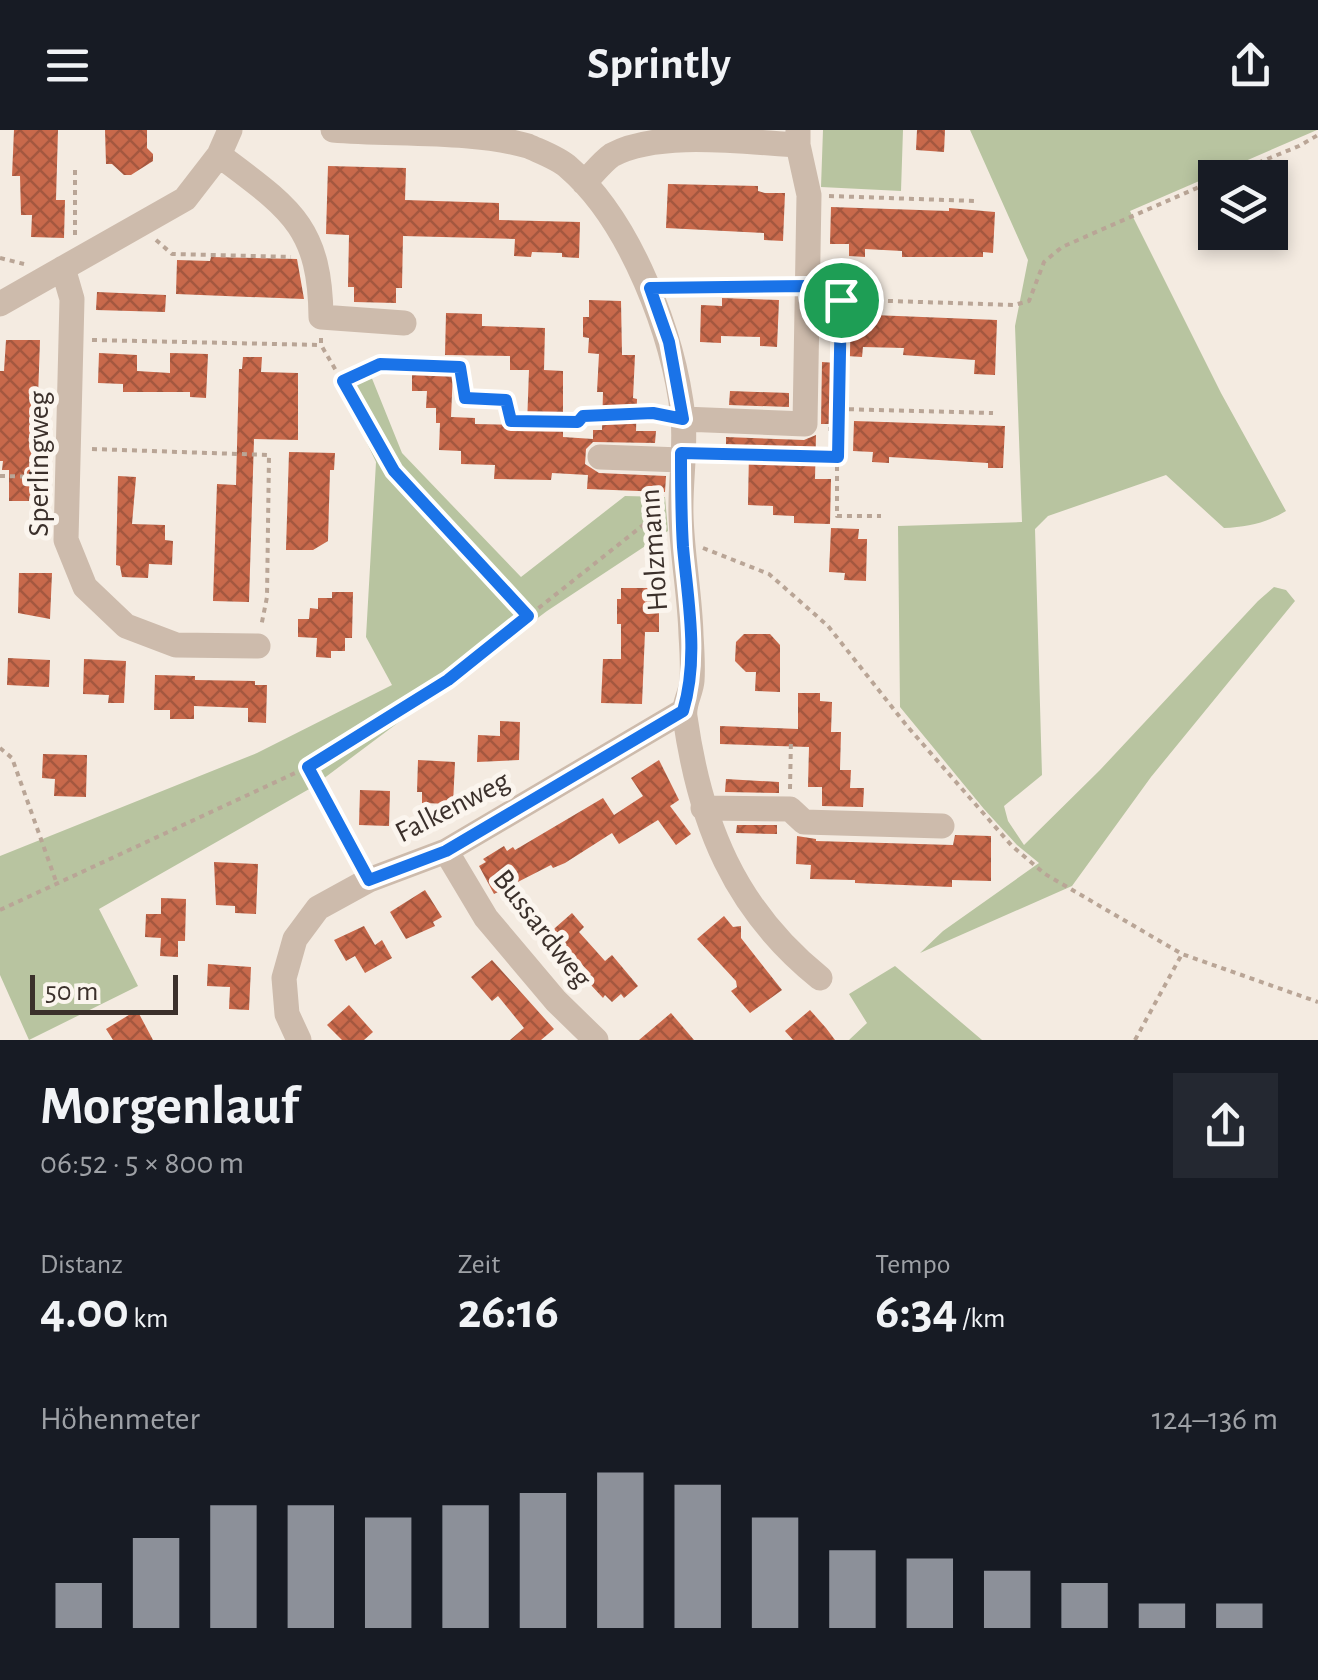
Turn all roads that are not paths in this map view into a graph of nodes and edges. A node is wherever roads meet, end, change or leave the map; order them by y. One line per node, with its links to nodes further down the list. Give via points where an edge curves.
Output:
1 (230, 130): 4 (street)
2 (333, 130): 5 (street, Holzmann, via 486,136 526,145)
3 (798, 138): 5 (street, via 645,140 612,155); 9 (street, via 809,195 805,424)
4 (220, 155): 6 (street, via 185,199); 8 (street, via 290,212 305,234 320,277 321,318)
5 (584, 182): 9 (street, Holzmann, via 650,288 669,342)
6 (74, 263): 7 (street); 12 (street, Sperlingweg, via 66,540 86,587 126,626 176,645)
7 (0, 304)
8 (404, 323)
9 (683, 419): 10 (street, Holzmann)
10 (681, 456): 11 (street); 13 (street, Holzmann, via 692,684)
11 (600, 457)
12 (258, 646)
13 (683, 711): 14 (street, Holzmann); 16 (street, Falkenweg)
14 (703, 808): 15 (street, via 790,809 804,822); 17 (street, Holzmann, via 747,901 792,956)
15 (942, 826)
16 (446, 851): 18 (street, Falkenweg, via 318,908 294,939 284,978 287,1014); 19 (street, Bussardweg, via 486,918)
17 (820, 978)
18 (299, 1040)
19 (596, 1040)

